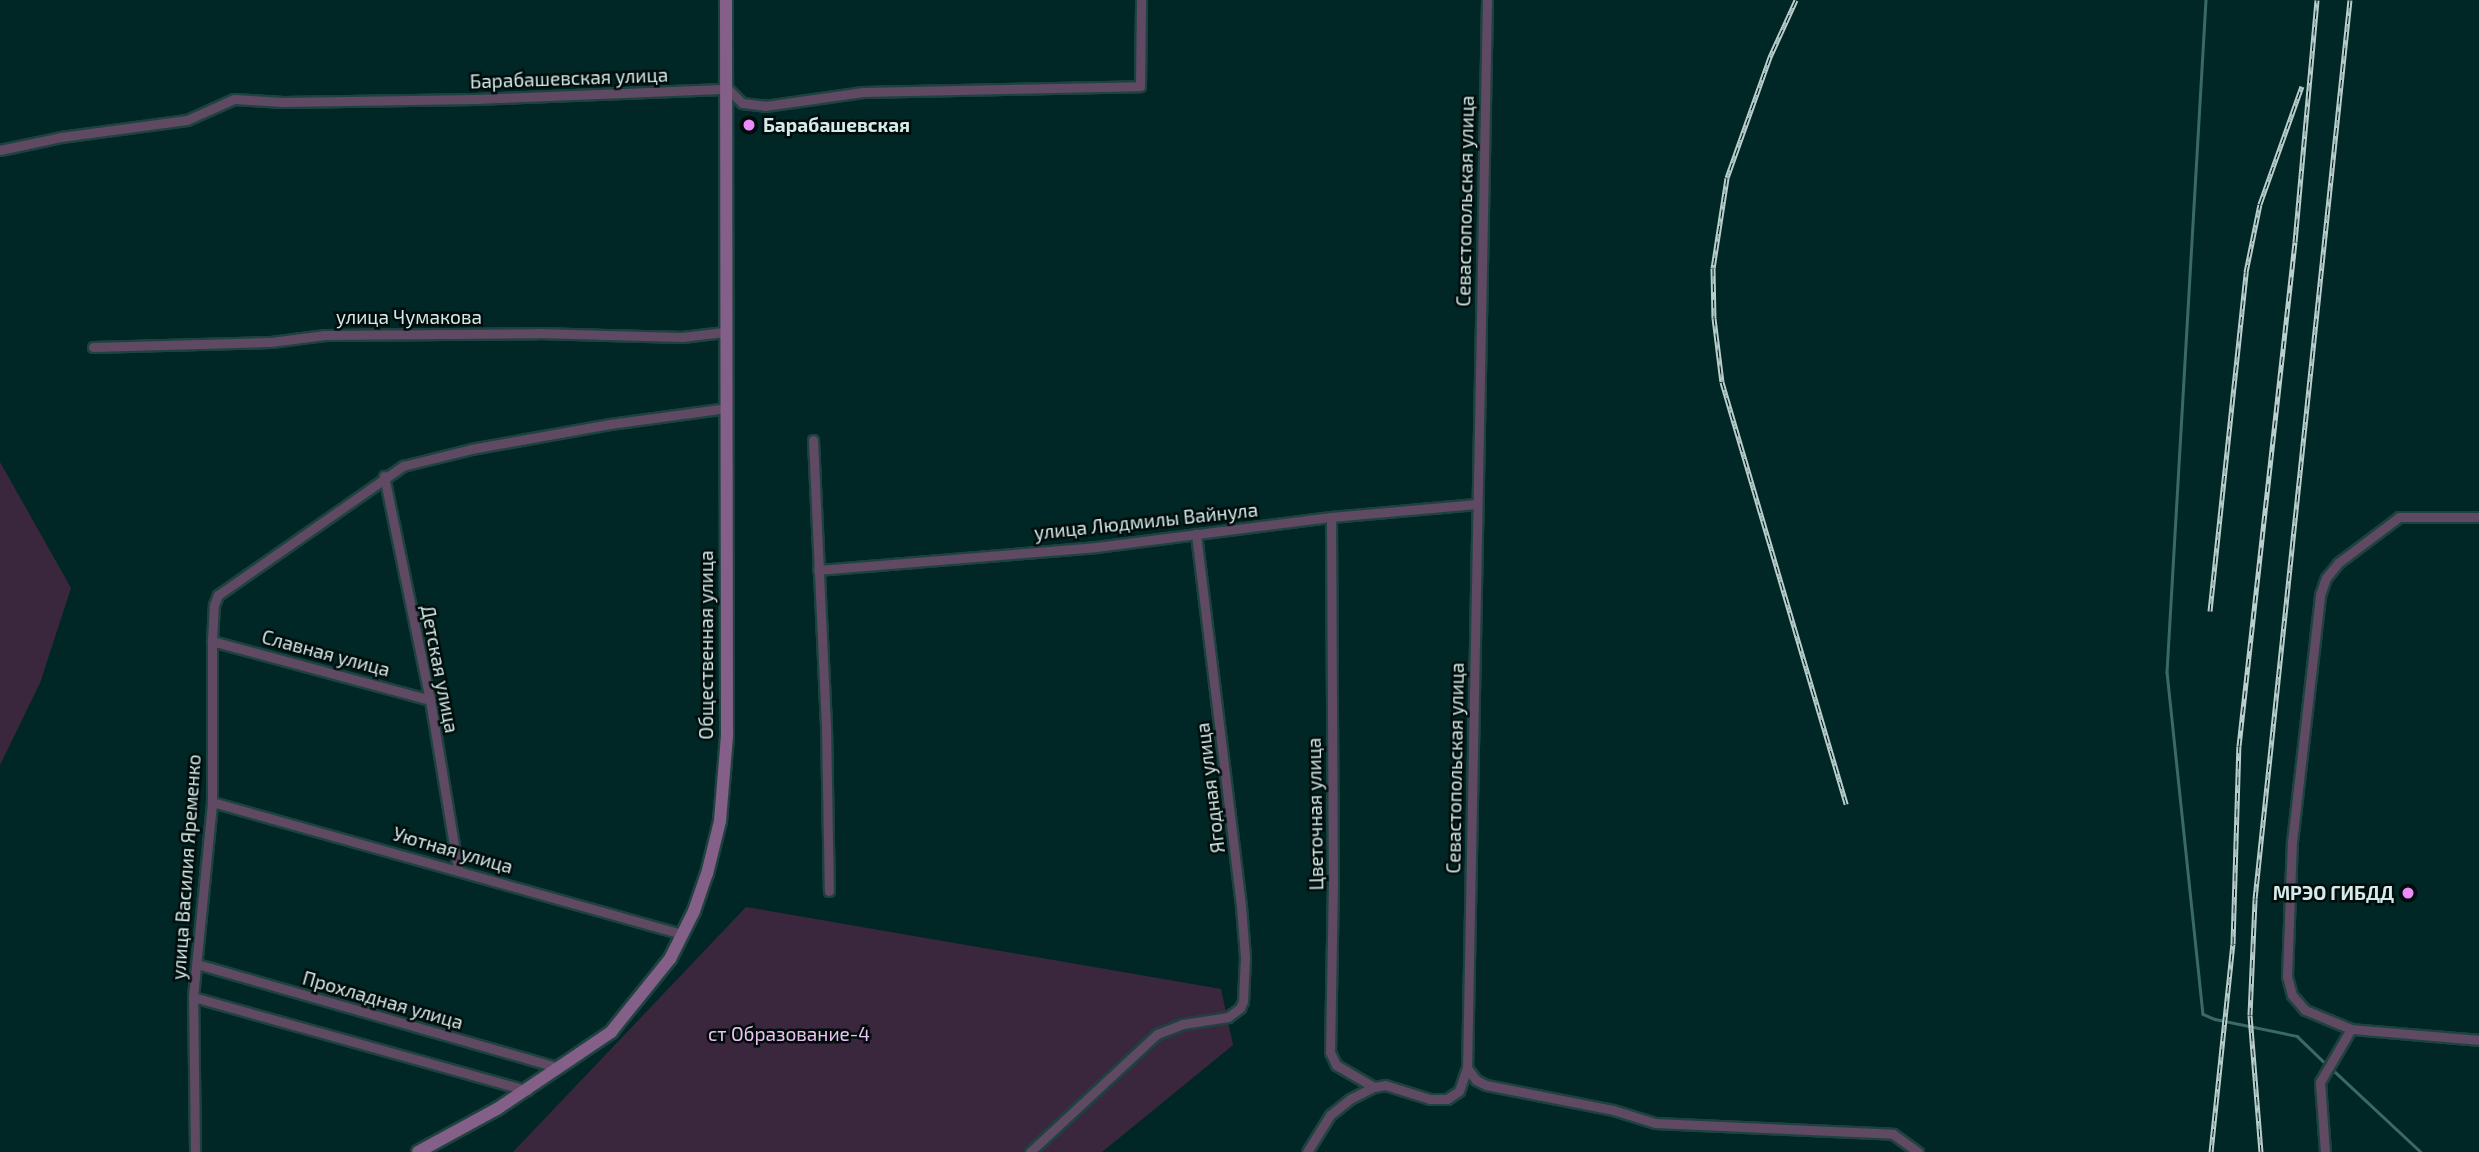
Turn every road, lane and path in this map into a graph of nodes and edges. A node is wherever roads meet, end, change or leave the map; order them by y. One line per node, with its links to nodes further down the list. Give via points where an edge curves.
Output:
1 (726, 0): 4 (main road, Общественная улица)
2 (1141, 0): 4 (street, via 1140,86 863,92 765,106 742,103)
3 (1487, 0): 11 (street, Севастопольская улица)
4 (728, 89): 5 (street, Барабашевская улица, via 475,99 234,99 187,120); 6 (main road, Общественная улица)
5 (0, 150)
6 (724, 332): 7 (street, улица Чумакова, via 682,337 325,335 271,342); 8 (main road, Общественная улица)
7 (93, 347)
8 (727, 408): 10 (street, via 471,449 402,466); 21 (main road, Общественная улица, via 725,774 707,874)
9 (813, 440): 15 (street)
10 (384, 476): 16 (street, улица Василия Яременко, via 226,588 215,604); 17 (street, Детская улица)
11 (1476, 504): 12 (street, улица Людмилы Вайнула); 27 (street, Севастопольская улица)
12 (1331, 517): 14 (street, улица Людмилы Вайнула); 28 (street, Цветочная улица, via 1330,1052 1336,1065)
13 (2479, 517): 24 (street, via 2399,517 2338,563 2320,595 2292,842 2287,976 2292,995 2305,1010)
14 (1196, 534): 15 (street, улица Людмилы Вайнула); 32 (street, Ягодная улица, via 1245,957 1243,1001 1235,1013 1157,1034)
15 (818, 570): 20 (street)
16 (212, 641): 17 (street, Славная улица); 18 (street, улица Василия Яременко)
17 (430, 700): 19 (street, Детская улица)
18 (212, 802): 19 (street, Уютная улица); 22 (street, улица Василия Яременко)
19 (458, 869): 21 (street, Уютная улица)
20 (829, 891)
21 (683, 934): 26 (main road, Общественная улица, via 670,959 611,1032)
22 (197, 964): 23 (street, улица Василия Яременко); 26 (street, Прохладная улица)
23 (193, 997): 29 (street); 30 (street, улица Василия Яременко)
24 (2351, 1029): 25 (street); 35 (street, via 2320,1082)
25 (2479, 1040)
26 (559, 1068): 29 (main road, Общественная улица)
27 (1468, 1068): 28 (street, via 1459,1091 1447,1099); 34 (street, via 1486,1085 1655,1123 1893,1134)
28 (1374, 1087): 33 (street, via 1331,1115)
29 (527, 1090): 31 (main road, Общественная улица)
30 (194, 1152)
31 (418, 1152)
32 (1030, 1152)
33 (1307, 1152)
34 (1918, 1152)
35 (2325, 1152)

